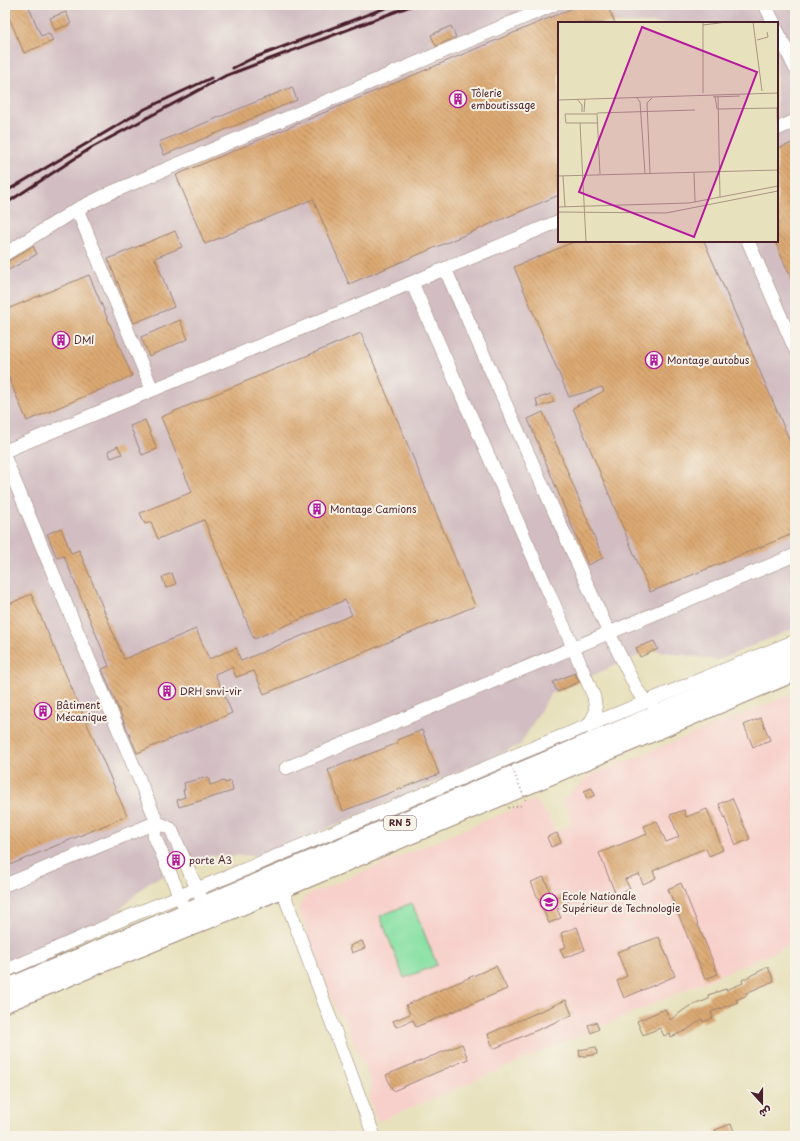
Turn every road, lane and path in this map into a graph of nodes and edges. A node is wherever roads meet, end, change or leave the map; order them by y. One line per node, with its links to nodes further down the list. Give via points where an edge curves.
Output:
1 (553, 5): 8 (street)
2 (765, 5): 3 (street)
3 (774, 22)
4 (778, 32): 5 (street)
5 (795, 68)
6 (795, 121): 7 (street)
7 (778, 129)
8 (77, 209): 11 (street); 15 (street)
9 (558, 221): 12 (street)
10 (748, 242): 14 (street)
11 (5, 254)
12 (445, 269): 13 (street); 19 (street)
13 (412, 283): 15 (street); 21 (street)
14 (795, 349)
15 (152, 389): 16 (street)
16 (5, 451)
17 (5, 458): 31 (street)
18 (795, 555): 19 (street)
19 (608, 633): 21 (street); 24 (street, via 637,690)
20 (795, 641): 24 (street)
21 (573, 647): 26 (street, via 594,697 596,712); 29 (street)
22 (795, 656): 25 (highway, RN 5)
23 (795, 672): 34 (highway, RN 5)
24 (646, 702): 25 (street); 26 (street)
25 (683, 704): 27 (highway, RN 5)
26 (590, 724): 27 (street); 33 (street)
27 (568, 753): 36 (highway, RN 5)
28 (511, 766): 30 (path, bridge)
29 (286, 768)
30 (526, 801)
31 (157, 822): 32 (street); 33 (street, via 171,829); 35 (street, via 154,835)
32 (5, 885)
33 (197, 889): 35 (street); 36 (street)
34 (282, 889): 40 (highway, RN 5); 41 (street)
35 (180, 896): 37 (street); 38 (street)
36 (204, 906): 37 (highway, RN 5)
37 (187, 913): 39 (highway, RN 5)
38 (5, 971)
39 (5, 989)
40 (5, 1003)
41 (374, 1136)

